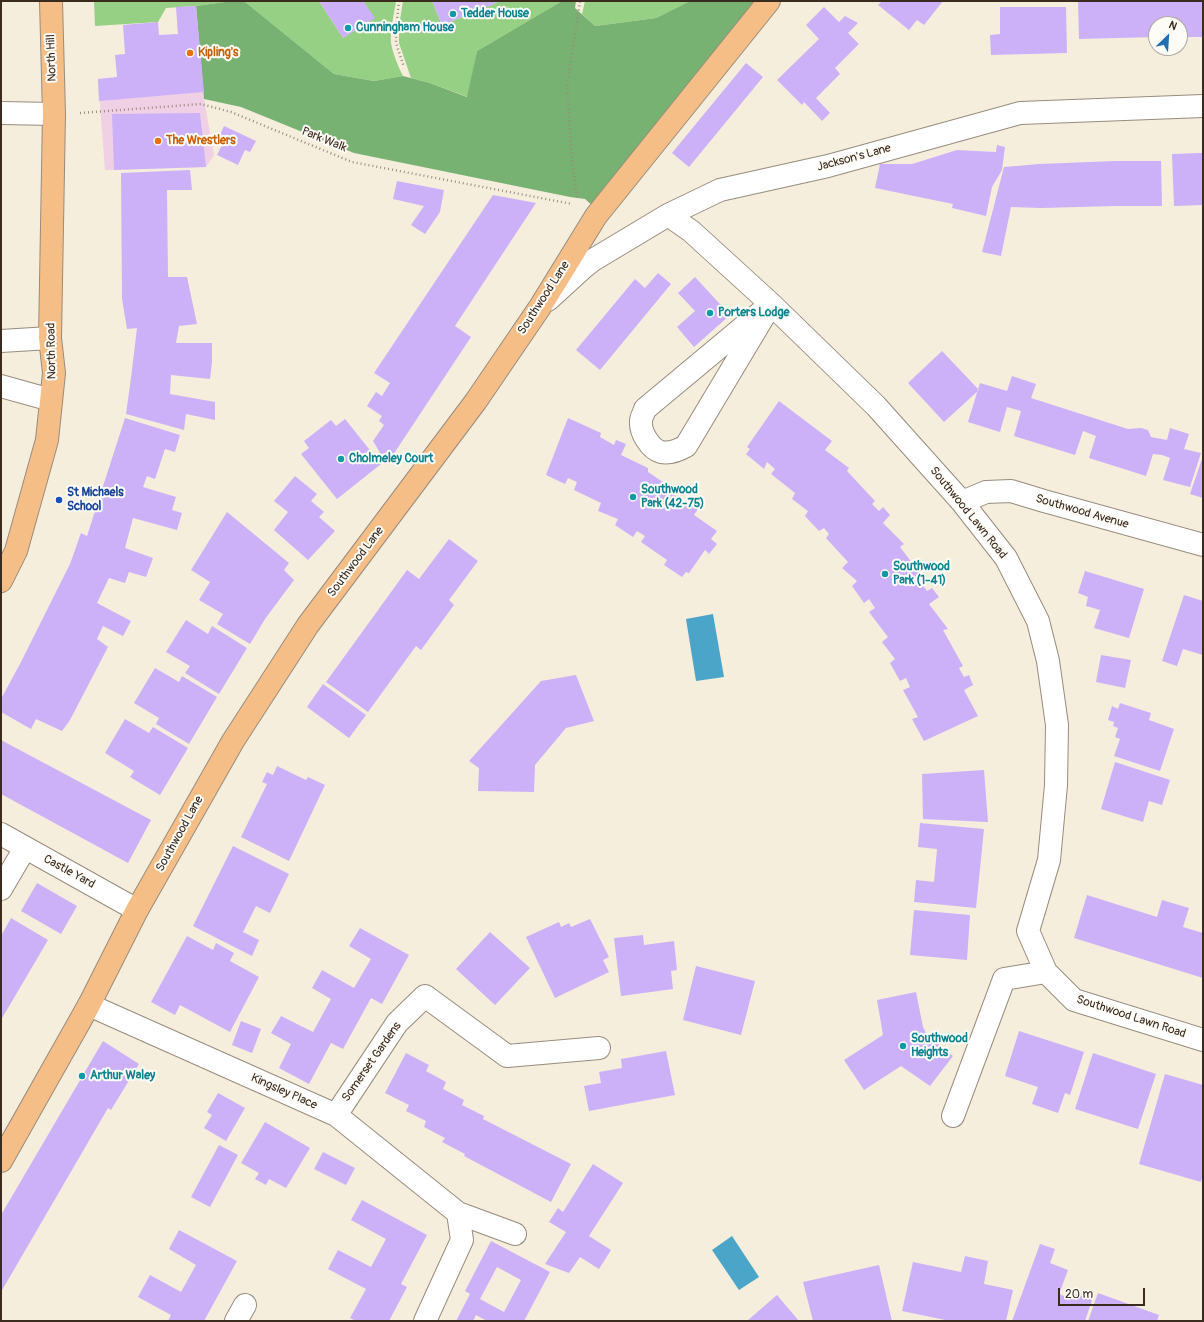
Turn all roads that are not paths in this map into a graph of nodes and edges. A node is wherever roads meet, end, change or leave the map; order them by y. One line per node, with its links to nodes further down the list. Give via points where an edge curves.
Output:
1 (50, 1): 5 (main road, North Hill)
2 (769, 1): 8 (main road, Southwood Lane, via 596,216)
3 (1203, 106): 6 (street, Jackson's Lane, via 1020,113 828,166 720,190)
4 (1, 113): 5 (street)
5 (54, 114): 9 (main road, North Road)
6 (668, 216): 7 (street, Southwood Lawn Road, via 691,231); 8 (street, Jackson's Lane, via 593,260)
7 (771, 304): 7 (street, via 686,446 676,452 661,452 649,443 642,431 641,421 645,409); 13 (street, Southwood Lawn Road, via 876,406)
8 (540, 307): 19 (main road, Southwood Lane, via 476,401 308,625 233,741)
9 (50, 338): 10 (street); 12 (main road, North Road, via 54,373)
10 (1, 341)
11 (1, 386): 12 (street)
12 (51, 400): 15 (main road, North Road, via 47,440 16,550)
13 (962, 502): 14 (street, Southwood Avenue, via 986,492 1011,491); 20 (street, Southwood Lawn Road, via 1006,558 1038,621 1048,662 1057,725 1056,785 1049,860 1028,931)
14 (1203, 546)
15 (1, 581)
16 (1, 834): 17 (street, Castle Yard)
17 (25, 848): 18 (street); 19 (street, Castle Yard)
18 (1, 889)
19 (137, 910): 21 (main road, Southwood Lane)
20 (1046, 972): 22 (street, Southwood Lawn Road, via 1074,1000); 25 (street, via 1004,979)
21 (89, 1005): 24 (street, Kingsley Place); 26 (main road, Southwood Lane)
22 (1203, 1040)
23 (599, 1048): 24 (street, Somerset Gardens, via 507,1056 425,996 397,1023)
24 (336, 1115): 27 (street, Kingsley Place)
25 (953, 1116)
26 (1, 1161)
27 (458, 1213): 28 (street, Kingsley Place); 29 (street, via 462,1240)
28 (515, 1234)
29 (425, 1321)

